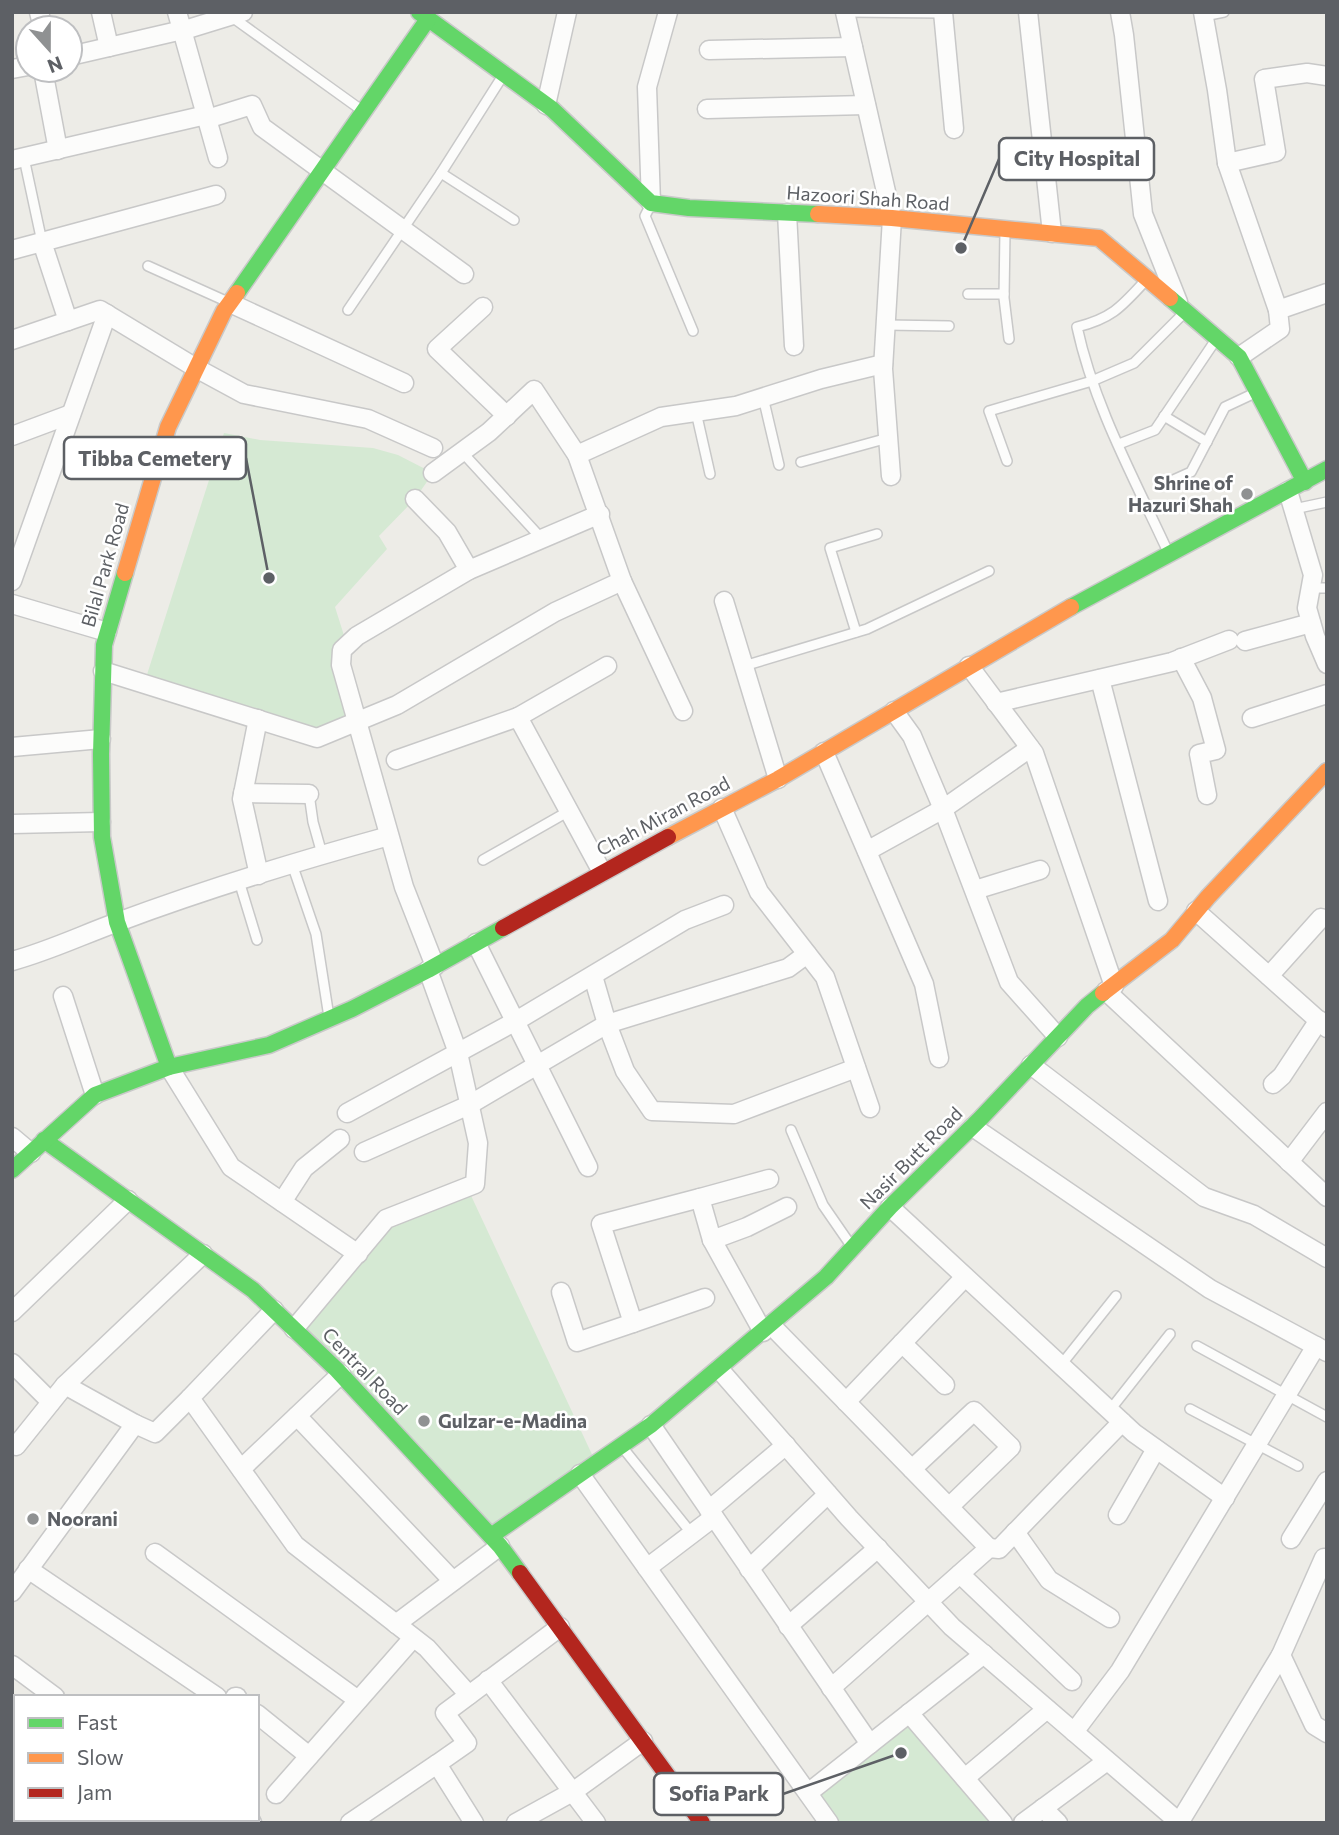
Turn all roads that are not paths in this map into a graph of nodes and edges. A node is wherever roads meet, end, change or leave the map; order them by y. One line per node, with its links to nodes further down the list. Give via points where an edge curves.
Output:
1 (101, 12): 14 (street)
2 (177, 12): 13 (street)
3 (567, 12): 21 (street)
4 (668, 12): 34 (street, via 646,87)
5 (845, 12): 9 (lane); 15 (street)
6 (1028, 12): 40 (street)
7 (1119, 12): 52 (street, via 1143,214)
8 (1224, 12): 11 (lane)
9 (943, 13): 26 (street)
10 (237, 14): 13 (street); 24 (lane)
11 (1203, 14): 30 (street)
12 (424, 15): 18 (street); 24 (street, Bilal Park Road)
13 (182, 31): 14 (street); 25 (street)
14 (109, 47): 17 (street)
15 (853, 47): 16 (street); 22 (street)
16 (709, 50)
17 (84, 53)
18 (504, 74): 21 (street); 32 (lane)
19 (1327, 76): 30 (street, via 1307,73 1264,79 1276,152)
20 (46, 84): 27 (street)
21 (546, 105): 34 (street)
22 (866, 105): 23 (street); 36 (street)
23 (707, 109)
24 (363, 111): 31 (street, Bilal Park Road)
25 (206, 117): 27 (street); 28 (street); 31 (street, via 252,104 261,127)
26 (954, 129)
27 (58, 150): 29 (street)
28 (218, 158)
29 (18, 159): 41 (lane)
30 (1227, 163): 53 (street)
31 (322, 170): 38 (street); 49 (street, Bilal Park Road)
32 (441, 173): 37 (lane); 38 (lane)
33 (216, 195): 41 (street)
34 (651, 203): 35 (street, Hazoori Shah Road); 58 (lane, via 645,216)
35 (787, 213): 36 (street, Hazoori Shah Road); 62 (street)
36 (892, 218): 39 (street, Hazoori Shah Road); 56 (street)
37 (514, 220)
38 (402, 229): 44 (street); 51 (lane)
39 (1005, 229): 40 (street, Hazoori Shah Road); 48 (lane)
40 (1052, 233): 45 (street, Hazoori Shah Road, via 1099,238)
41 (42, 242): 42 (street); 55 (street)
42 (12, 250)
43 (148, 266): 49 (lane)
44 (464, 274)
45 (1146, 279): 52 (street, Hazoori Shah Road); 66 (lane, via 1101,321 1077,327)
46 (1327, 293): 53 (street)
47 (968, 294): 48 (lane)
48 (1004, 294): 59 (lane)
49 (230, 303): 65 (street, Bilal Park Road); 67 (street)
50 (483, 307): 72 (street, via 437,349)
51 (348, 310)
52 (1183, 310): 60 (street, Hazoori Shah Road); 66 (lane, via 1135,363)
53 (1278, 310): 63 (street, via 1280,329)
54 (107, 314): 55 (street, via 100,310); 65 (street); 71 (street)
55 (68, 321): 61 (street)
56 (886, 325): 57 (lane); 64 (street)
57 (949, 326)
58 (693, 331)
59 (1009, 338)
60 (1217, 339): 63 (street, Hazoori Shah Road); 73 (lane)
61 (12, 340)
62 (794, 346)
63 (1239, 357): 68 (street, Hazoori Shah Road)
64 (883, 364): 69 (street); 75 (street)
65 (196, 369): 78 (street, via 244,394 368,419); 106 (street, Bilal Park Road, via 168,427)
66 (1093, 381): 77 (lane); 82 (lane, via 989,411)
67 (404, 383)
68 (1258, 392): 76 (lane, via 1225,407); 89 (street, Hazoori Shah Road)
69 (763, 397): 70 (street); 83 (lane)
70 (696, 412): 80 (street, via 662,417); 86 (lane)
71 (71, 414): 74 (street); 100 (street)
72 (507, 416): 79 (street); 80 (street, via 534,390)
73 (1164, 416): 76 (lane); 77 (lane, via 1155,430)
74 (12, 436)
75 (888, 438): 81 (lane); 87 (street)
76 (1207, 442): 88 (lane, via 1191,472)
77 (1119, 444): 97 (lane)
78 (433, 448)
79 (462, 452): 85 (street); 96 (lane)
80 (577, 455): 94 (street)
81 (801, 461)
82 (1007, 461)
83 (779, 465)
84 (1327, 469): 89 (street, Chah Miran Road)
85 (433, 473)
86 (710, 474)
87 (891, 475)
88 (1171, 481)
89 (1305, 482): 90 (street, Chah Miran Road)
90 (1288, 491): 93 (street); 97 (street, Chah Miran Road)
91 (415, 499): 98 (street, via 447,532)
92 (1327, 502): 93 (lane)
93 (1294, 509): 102 (street)
94 (600, 514): 96 (street); 101 (street)
95 (877, 534): 107 (lane, via 830,548)
96 (542, 539): 98 (street)
97 (1169, 554): 112 (street, Chah Miran Road)
98 (469, 570): 122 (street, via 356,636 342,650 341,665)
99 (989, 571): 107 (lane)
100 (12, 580)
101 (622, 581): 117 (street); 122 (street, via 555,612 397,705)
102 (1319, 588): 105 (street, via 1307,608)
103 (724, 601): 111 (street)
104 (12, 604): 106 (street)
105 (1311, 623): 108 (street); 109 (street)
106 (107, 632): 113 (street, Bilal Park Road)
107 (856, 632): 111 (lane)
108 (1181, 659): 114 (street); 132 (street, via 1202,698 1216,750 1199,754)
109 (1327, 664)
110 (607, 666): 119 (street)
111 (744, 666): 129 (street)
112 (969, 666): 116 (street); 118 (street, Chah Miran Road)
113 (103, 671): 121 (street); 123 (street, Bilal Park Road)
114 (1100, 678): 116 (street); 148 (street)
115 (1327, 694): 120 (street)
116 (996, 703): 125 (street)
117 (683, 711)
118 (894, 711): 126 (street, Chah Miran Road); 134 (street, via 912,736)
119 (518, 717): 127 (street); 135 (street)
120 (1252, 718)
121 (257, 719): 122 (street, via 317,738); 130 (street)
122 (357, 722): 138 (street)
123 (101, 739): 124 (street); 136 (street, Bilal Park Road)
124 (12, 747)
125 (1030, 748): 134 (street); 160 (street)
126 (824, 752): 129 (street, Chah Miran Road); 139 (street)
127 (396, 760)
128 (1327, 771): 150 (street, Nasir Butt Road)
129 (778, 779): 133 (street, Chah Miran Road)
130 (243, 793): 131 (street); 145 (street)
131 (309, 794): 140 (lane)
132 (1207, 795)
133 (722, 808): 144 (street, Chah Miran Road); 155 (street, via 759,892)
134 (943, 809): 139 (street); 147 (street)
135 (569, 811): 141 (lane); 144 (street)
136 (102, 822): 137 (street); 152 (street, Bilal Park Road)
137 (12, 824)
138 (389, 836): 140 (street); 157 (street)
139 (867, 851): 168 (street, via 923,984)
140 (323, 854): 142 (street)
141 (482, 860)
142 (292, 864): 145 (street); 162 (lane, via 316,934)
143 (1040, 870): 147 (street)
144 (602, 872): 154 (street, Chah Miran Road)
145 (259, 875): 146 (street)
146 (239, 881): 152 (street); 153 (lane)
147 (975, 890): 166 (street, via 1009,982)
148 (1158, 901)
149 (724, 905): 158 (street, via 685,920)
150 (1196, 911): 159 (street); 160 (street, Nasir Butt Road, via 1172,940)
151 (1321, 918): 159 (street)
152 (117, 922): 156 (street, via 50,951); 171 (street, Bilal Park Road)
153 (257, 940)
154 (477, 943): 157 (street, Chah Miran Road); 163 (street)
155 (807, 954): 164 (street, via 788,968); 172 (street, via 825,977)
156 (12, 961)
157 (432, 968): 162 (street, Chah Miran Road); 167 (street)
158 (593, 976): 163 (street); 164 (street)
159 (1269, 976): 165 (street)
160 (1110, 989): 166 (street, Nasir Butt Road); 185 (street)
161 (62, 996): 174 (street)
162 (329, 1019): 171 (street, Chah Miran Road, via 269,1045)
163 (516, 1021): 167 (street); 169 (street)
164 (607, 1024): 169 (street); 172 (street, via 625,1071 652,1111 734,1114)
165 (1323, 1024): 173 (street)
166 (1058, 1037): 170 (street, Nasir Butt Road)
167 (458, 1053): 175 (street); 178 (street)
168 (939, 1058)
169 (538, 1063): 175 (street); 186 (street)
170 (1031, 1065): 179 (street, Nasir Butt Road); 199 (street, via 1204,1197 1254,1215)
171 (169, 1067): 174 (street, Chah Miran Road); 192 (street, via 231,1167)
172 (856, 1068): 176 (street)
173 (1273, 1084)
174 (95, 1095): 183 (street, Chah Miran Road)
175 (468, 1105): 184 (street); 198 (street, via 478,1143 475,1184 386,1219)
176 (870, 1108)
177 (1327, 1112): 185 (street)
178 (347, 1113)
179 (973, 1126): 193 (street, Nasir Butt Road); 212 (street, via 1210,1289)
180 (791, 1130): 196 (lane, via 823,1205)
181 (12, 1137): 183 (street)
182 (340, 1139): 192 (street, via 303,1168)
183 (37, 1147): 187 (street, Chah Miran Road); 191 (street, Central Road)
184 (364, 1152)
185 (1289, 1162): 189 (street)
186 (588, 1167)
187 (12, 1170)
188 (769, 1179): 190 (street)
189 (1325, 1191)
190 (700, 1198): 195 (street); 206 (street, via 601,1224)
191 (128, 1200): 197 (street, Central Road); 205 (street)
192 (282, 1202): 198 (street)
193 (890, 1206): 196 (street, Nasir Butt Road); 200 (street)
194 (786, 1207): 195 (street)
195 (712, 1240): 207 (street)
196 (853, 1248): 207 (street, Nasir Butt Road, via 827,1277)
197 (203, 1254): 204 (street, Central Road); 217 (street)
198 (358, 1254): 208 (street)
199 (1327, 1258)
200 (965, 1277): 210 (street); 214 (street)
201 (561, 1292): 206 (street, via 577,1342)
202 (1116, 1296): 214 (lane)
203 (705, 1298): 206 (street)
204 (274, 1310): 208 (street, Central Road); 220 (street)
205 (12, 1312)
206 (633, 1323)
207 (767, 1328): 215 (street, Nasir Butt Road); 222 (street)
208 (294, 1329): 216 (street, Central Road)
209 (1170, 1334): 225 (lane)
210 (902, 1343): 218 (street); 222 (street)
211 (1197, 1346): 219 (lane)
212 (1322, 1349): 219 (street)
213 (12, 1363): 221 (street)
214 (1061, 1364): 225 (street)
215 (719, 1369): 228 (street, Nasir Butt Road); 229 (street)
216 (341, 1374): 224 (street); 247 (street, Central Road)
217 (65, 1385): 221 (street); 227 (street)
218 (945, 1385)
219 (1287, 1395): 226 (lane); 230 (street)
220 (190, 1398): 227 (street, via 155,1433); 235 (street)
221 (51, 1402): 231 (street)
222 (846, 1402): 236 (street)
223 (1190, 1409): 230 (lane)
224 (298, 1416): 235 (street); 256 (street)
225 (1116, 1416): 233 (street); 244 (street)
226 (1327, 1417)
227 (135, 1424): 253 (street)
228 (651, 1425): 232 (street, Nasir Butt Road); 242 (street)
229 (786, 1445): 239 (street); 242 (street)
230 (1258, 1445): 234 (lane); 240 (street)
231 (16, 1446)
232 (621, 1446): 237 (street, Nasir Butt Road); 245 (lane)
233 (1156, 1449): 240 (street); 243 (street)
234 (1298, 1466)
235 (241, 1469): 260 (street, via 295,1545)
236 (912, 1469): 241 (street); 241 (street, via 974,1411 1011,1447)
237 (580, 1474): 247 (street, Nasir Butt Road); 252 (street)
238 (1327, 1481): 246 (street)
239 (828, 1494): 248 (street); 254 (street)
240 (1225, 1498): 277 (street, via 1120,1671)
241 (949, 1507): 249 (street)
242 (711, 1513): 245 (street); 254 (street)
243 (1118, 1515)
244 (1015, 1532): 249 (street, via 999,1549); 259 (street, via 1049,1580)
245 (692, 1534): 252 (street)
246 (1291, 1539)
247 (496, 1541): 256 (street); 262 (street, Central Road)
248 (878, 1548): 258 (street); 261 (street)
249 (989, 1548): 255 (street)
250 (155, 1553): 273 (street)
251 (1324, 1558): 265 (street)
252 (647, 1568): 286 (street)
253 (28, 1569): 257 (street); 271 (street)
254 (749, 1569): 261 (street)
255 (960, 1574): 258 (street); 268 (street)
256 (453, 1581): 260 (street)
257 (12, 1592)
258 (928, 1601): 264 (street); 269 (street)
259 (1110, 1618)
260 (396, 1624): 263 (street)
261 (788, 1626): 269 (street)
262 (560, 1627): 267 (street); 279 (street, Central Road)
263 (413, 1638): 272 (street); 273 (street)
264 (984, 1654): 274 (street); 275 (street)
265 (1281, 1655): 278 (street, via 1314,1725); 298 (street)
266 (12, 1665): 270 (street)
267 (488, 1681): 272 (street); 285 (street)
268 (1072, 1681)
269 (831, 1688): 280 (street)
270 (52, 1695)
271 (214, 1695)
272 (469, 1695): 283 (street, via 445,1713 467,1743)
273 (358, 1700): 281 (street)
274 (1047, 1709): 277 (street); 284 (street)
275 (909, 1713): 280 (street); 284 (street)
276 (259, 1716): 281 (street)
277 (1073, 1732): 282 (street)
278 (1327, 1733)
279 (642, 1741): 285 (street); 293 (street, Central Road)
280 (870, 1744): 286 (street)
281 (309, 1756): 287 (street)
282 (1107, 1761): 288 (street); 298 (street)
283 (437, 1765): 289 (street); 290 (street)
284 (965, 1778): 295 (street)
285 (574, 1791): 291 (street); 292 (street)
286 (808, 1793): 294 (street)
287 (276, 1794)
288 (1043, 1808): 296 (street); 297 (street)
289 (350, 1823)
290 (474, 1823)
291 (516, 1823)
292 (596, 1823)
293 (702, 1823)
294 (830, 1823)
295 (1003, 1823)
296 (1023, 1823)
297 (1058, 1823)
298 (1180, 1823)

